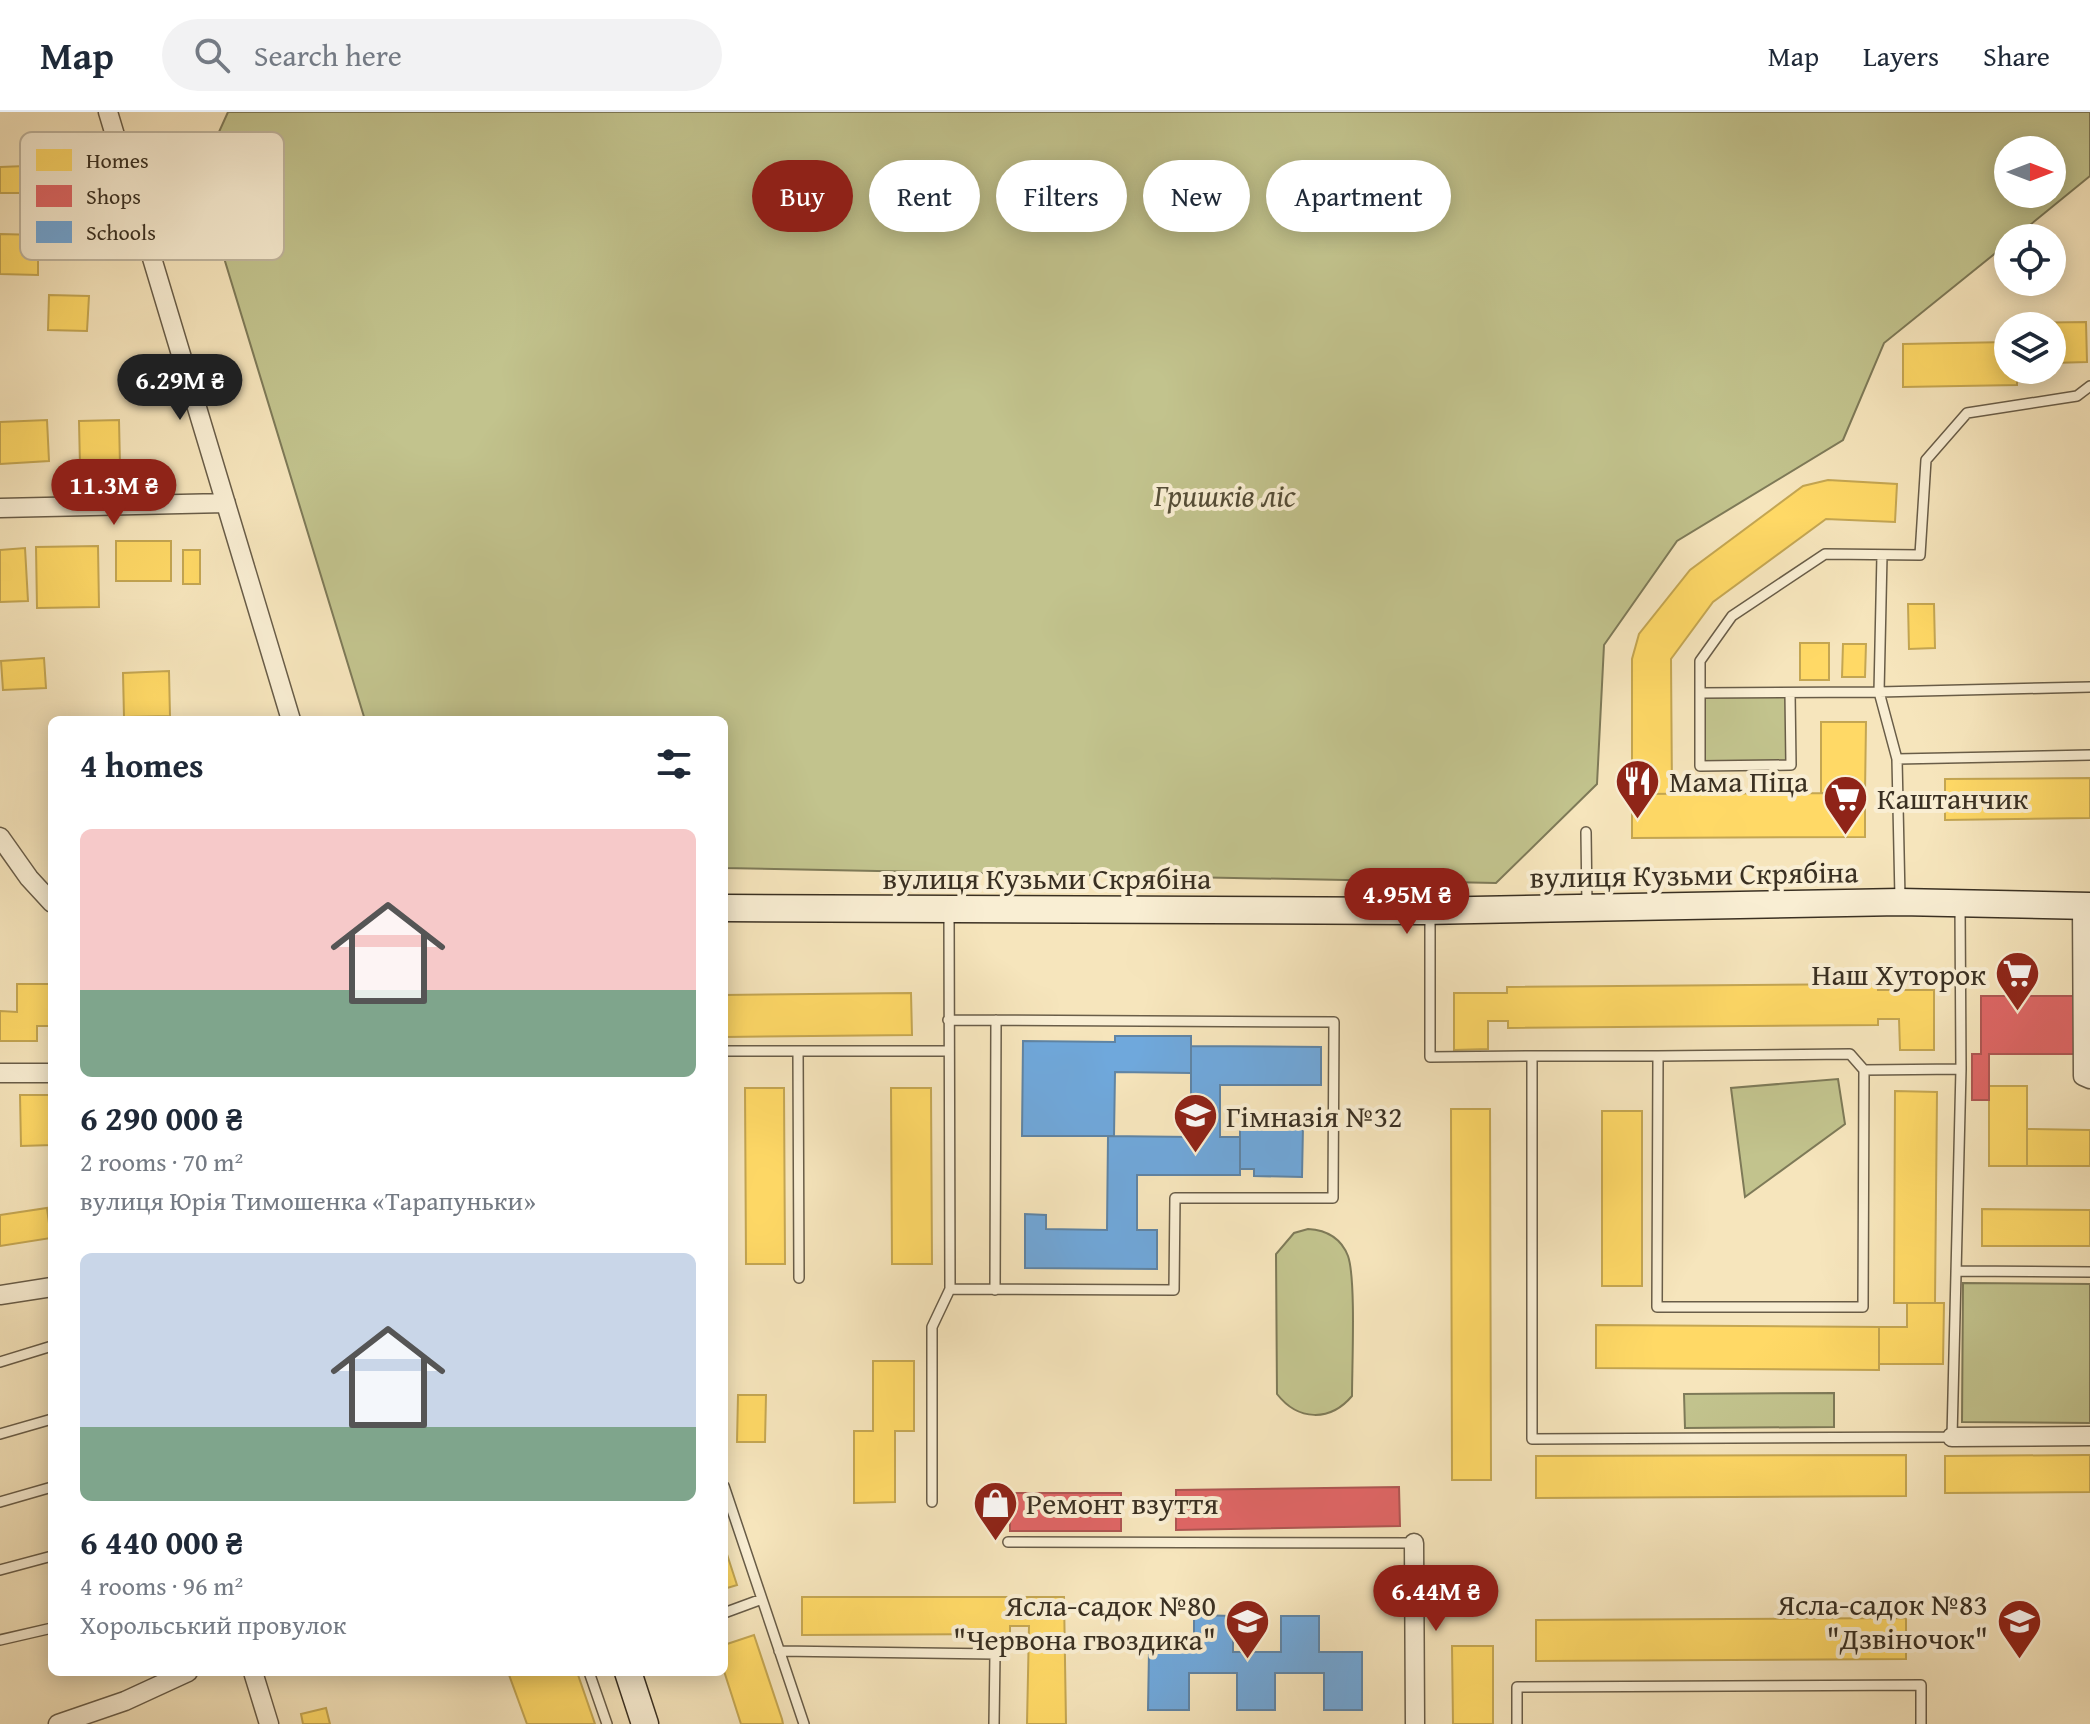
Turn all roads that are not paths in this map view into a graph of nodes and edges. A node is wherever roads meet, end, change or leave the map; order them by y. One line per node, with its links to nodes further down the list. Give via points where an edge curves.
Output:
1 (108, 112): 2 (street)
2 (114, 132)
3 (153, 260): 5 (street)
4 (2090, 386): 7 (lane, via 2077,396 1967,413 1926,460 1920,555)
5 (226, 503): 6 (street); 12 (street)
6 (0, 508)
7 (1882, 555): 9 (lane); 10 (lane, via 1825,554 1732,616 1700,661)
8 (2090, 687): 9 (lane)
9 (1879, 692): 11 (lane); 14 (lane)
10 (1700, 693): 11 (lane); 11 (lane, via 1700,766 1791,765)
11 (1790, 693)
12 (290, 716)
13 (2090, 755): 14 (lane)
14 (1897, 759): 18 (lane)
15 (1586, 832): 22 (lane)
16 (0, 837): 17 (street)
17 (48, 899)
18 (1900, 902): 19 (street, вулиця Кузьми Скрябіна); 22 (street, вулиця Кузьми Скрябіна)
19 (1960, 902): 20 (street, вулиця Кузьми Скрябіна); 32 (lane)
20 (2086, 906): 36 (street, via 2083,1076)
21 (728, 908): 23 (street, вулиця Кузьми Скрябіна)
22 (1587, 908): 24 (street, вулиця Кузьми Скрябіна)
23 (949, 910): 24 (street, вулиця Кузьми Скрябіна); 25 (lane)
24 (1430, 911): 30 (lane, via 1430,1057)
25 (948, 1020): 26 (lane); 29 (lane)
26 (996, 1020): 42 (lane); 42 (lane, via 1334,1022 1334,1105 1333,1198 1175,1198 1174,1290)
27 (728, 1051): 28 (lane)
28 (798, 1051): 29 (lane); 39 (lane)
29 (948, 1051): 41 (lane)
30 (1532, 1056): 31 (lane); 49 (lane, via 1532,1439)
31 (1658, 1056): 33 (lane, via 1850,1054); 33 (lane, via 1657,1307 1863,1307)
32 (1961, 1069): 33 (lane); 37 (lane)
33 (1864, 1070)
34 (0, 1073): 35 (street)
35 (48, 1073)
36 (2090, 1079)
37 (1956, 1271): 38 (lane); 49 (lane)
38 (2090, 1272)
39 (799, 1278)
40 (48, 1288): 43 (street)
41 (950, 1289): 42 (lane); 53 (lane, via 932,1327)
42 (995, 1290)
43 (0, 1295)
44 (48, 1347): 45 (lane)
45 (0, 1362)
46 (48, 1420): 47 (lane)
47 (0, 1434)
48 (2090, 1436): 49 (street)
49 (1952, 1437)
50 (48, 1488): 52 (lane)
51 (728, 1498): 58 (lane)
52 (0, 1502)
53 (932, 1502)
54 (1008, 1542): 55 (lane)
55 (1414, 1543): 73 (street)
56 (48, 1557): 57 (lane)
57 (0, 1570)
58 (762, 1599): 59 (lane); 62 (lane)
59 (728, 1612)
60 (48, 1629): 61 (lane)
61 (0, 1640)
62 (779, 1651): 71 (lane); 72 (lane, via 995,1654)
63 (179, 1676): 67 (street)
64 (254, 1676): 68 (street)
65 (590, 1676): 69 (lane)
66 (629, 1676): 70 (street)
67 (58, 1724)
68 (269, 1724)
69 (607, 1724)
70 (645, 1724)
71 (804, 1724)
72 (994, 1724)
73 (1415, 1724)
74 (1517, 1724): 75 (lane, via 1517,1687 1921,1685)
75 (1921, 1724)

